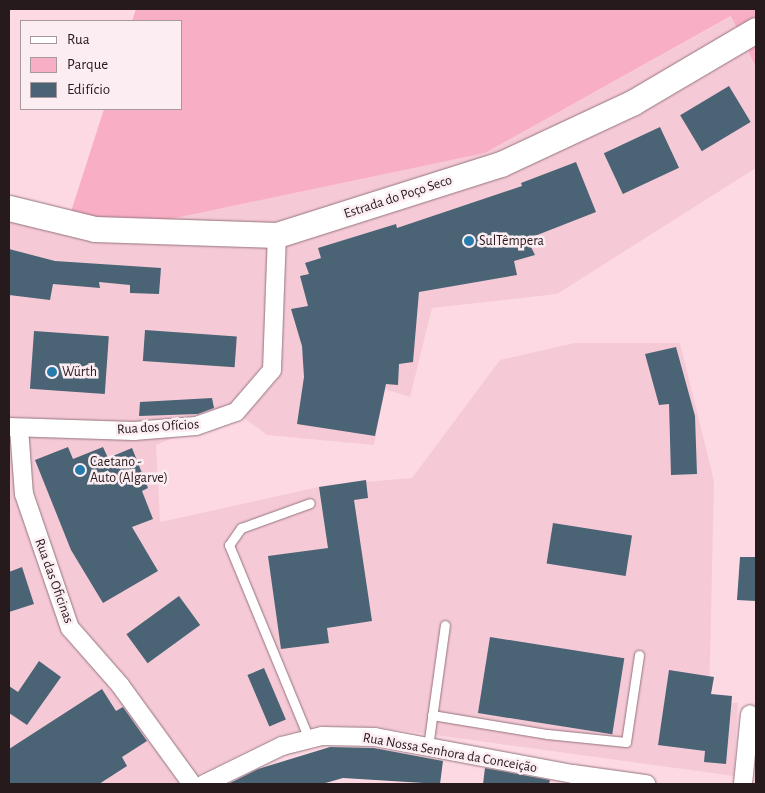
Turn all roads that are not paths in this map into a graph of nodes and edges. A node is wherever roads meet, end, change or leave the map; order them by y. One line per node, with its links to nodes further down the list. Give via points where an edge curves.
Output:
1 (756, 30): 3 (street, Estrada do Poço Seco, via 632,103 500,164)
2 (9, 208): 3 (street, Estrada do Poço Seco, via 95,229)
3 (277, 235): 4 (street, Rua dos Ofícios, via 272,370 236,412 196,426 134,431)
4 (14, 428): 14 (street, Rua das Oficinas, via 24,494 70,628 120,685)
5 (310, 503): 10 (lane, via 241,528 229,546)
6 (445, 625): 9 (lane)
7 (639, 655): 9 (lane, via 626,742 548,734)
8 (750, 714): 12 (street)
9 (432, 715): 11 (lane)
10 (309, 739): 11 (street, Rua Nossa Senhora da Conceição, via 322,736 375,737); 15 (street, Rua Nossa Senhora da Conceição, via 282,746)
11 (428, 747): 13 (street, Rua Nossa Senhora da Conceição)
12 (748, 775)
13 (561, 778): 16 (street, Rua Nossa Senhora da Conceição)
14 (192, 784)
15 (204, 784)
16 (646, 784)

